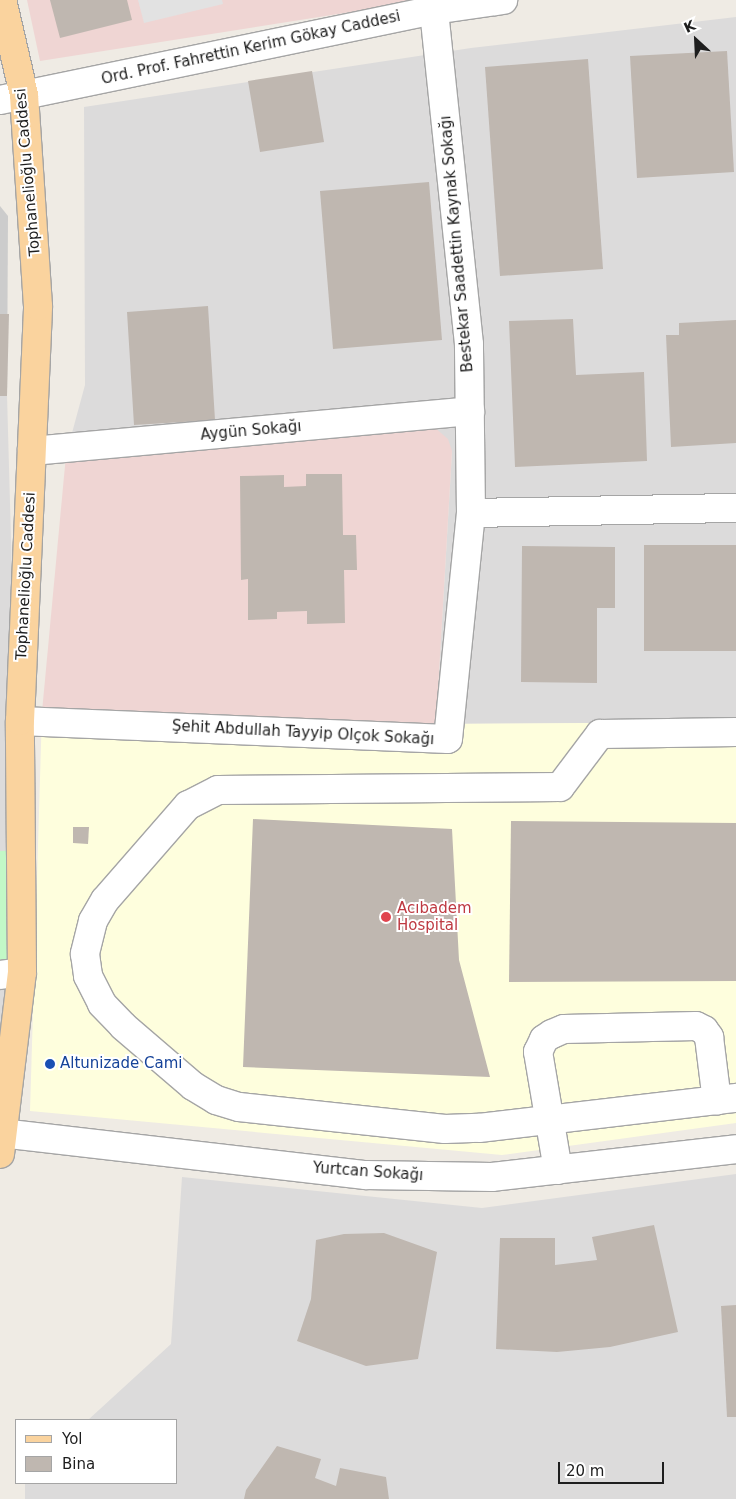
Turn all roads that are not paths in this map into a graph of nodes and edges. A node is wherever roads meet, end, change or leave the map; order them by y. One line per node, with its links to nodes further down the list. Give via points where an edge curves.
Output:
1 (2, 0): 4 (main road, Tophanelioğlu Caddesi)
2 (503, 0): 3 (street, Ord. Prof. Fahrettin Kerim Gökay Caddesi)
3 (434, 10): 4 (street, Ord. Prof. Fahrettin Kerim Gökay Caddesi); 5 (street, Bestekar Saadettin Kaynak Sokağı, via 469,344)
4 (12, 98): 6 (main road, Tophanelioğlu Caddesi, via 38,306)
5 (470, 410): 6 (street, Aygün Sokağı); 8 (street, Bestekar Saadettin Kaynak Sokağı)
6 (32, 451): 9 (main road, Tophanelioğlu Caddesi)
7 (736, 508): 8 (street)
8 (471, 513): 9 (street, Şehit Abdullah Tayyip Olçok Sokağı, via 448,739)
9 (20, 721): 11 (main road, Tophanelioğlu Caddesi)
10 (736, 732): 13 (street, via 600,734 560,787 218,790 188,805 104,900 93,921 85,954 88,976 102,1004 193,1086 216,1100 240,1107 445,1129)
11 (11, 974): 14 (main road, Tophanelioğlu Caddesi)
12 (727, 1100): 13 (street); 13 (street, via 709,1037 696,1026 564,1030 544,1039 538,1052)
13 (548, 1122): 16 (street)
14 (1, 1143): 16 (street, Yurtcan Sokağı, via 366,1175 492,1177)
15 (736, 1150): 16 (street, Yurtcan Sokağı)
16 (558, 1170)

